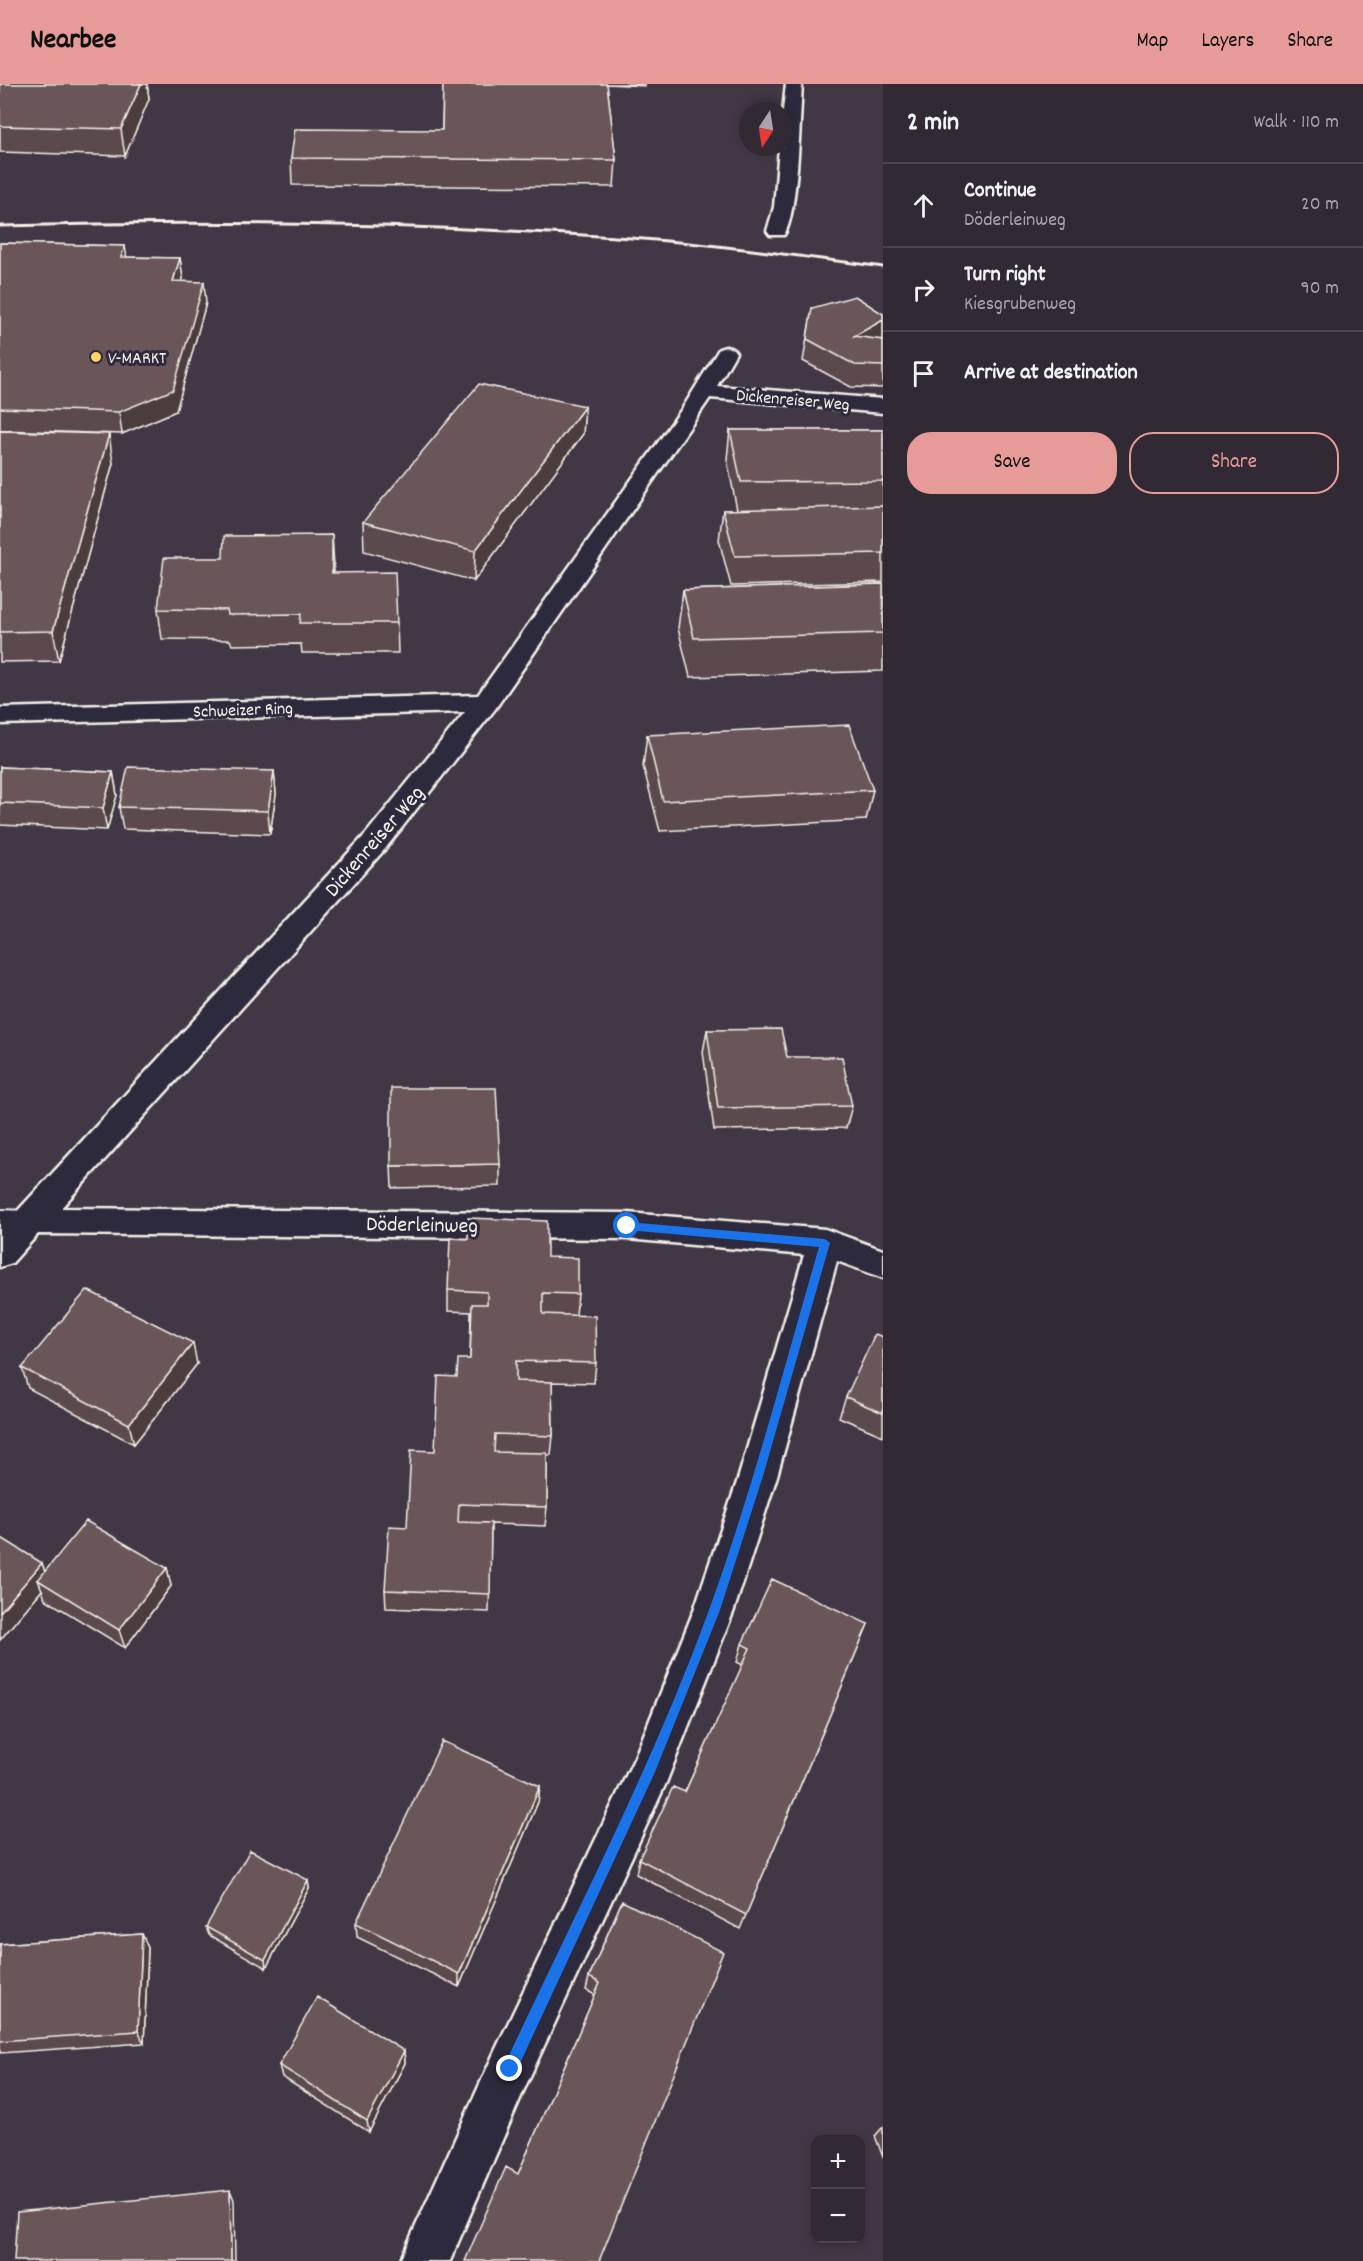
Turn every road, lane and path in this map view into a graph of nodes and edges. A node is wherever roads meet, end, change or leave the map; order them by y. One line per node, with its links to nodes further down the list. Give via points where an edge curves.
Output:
1 (794, 84): 2 (street, via 783,207)
2 (777, 231)
3 (726, 352): 4 (street, Dickenreiser Weg)
4 (703, 391): 5 (street, Dickenreiser Weg); 6 (street, Dickenreiser Weg)
5 (883, 406)
6 (486, 703): 7 (street, Schweizer Ring); 8 (street, Dickenreiser Weg, via 375,842)
7 (0, 716)
8 (14, 1221): 9 (street, Döderleinweg, via 627,1226); 10 (street, Dickenreiser Weg)
9 (825, 1243): 11 (street, Döderleinweg); 12 (street, via 758,1476 714,1610 651,1768)
10 (0, 1253)
11 (883, 1264)
12 (425, 2261)

